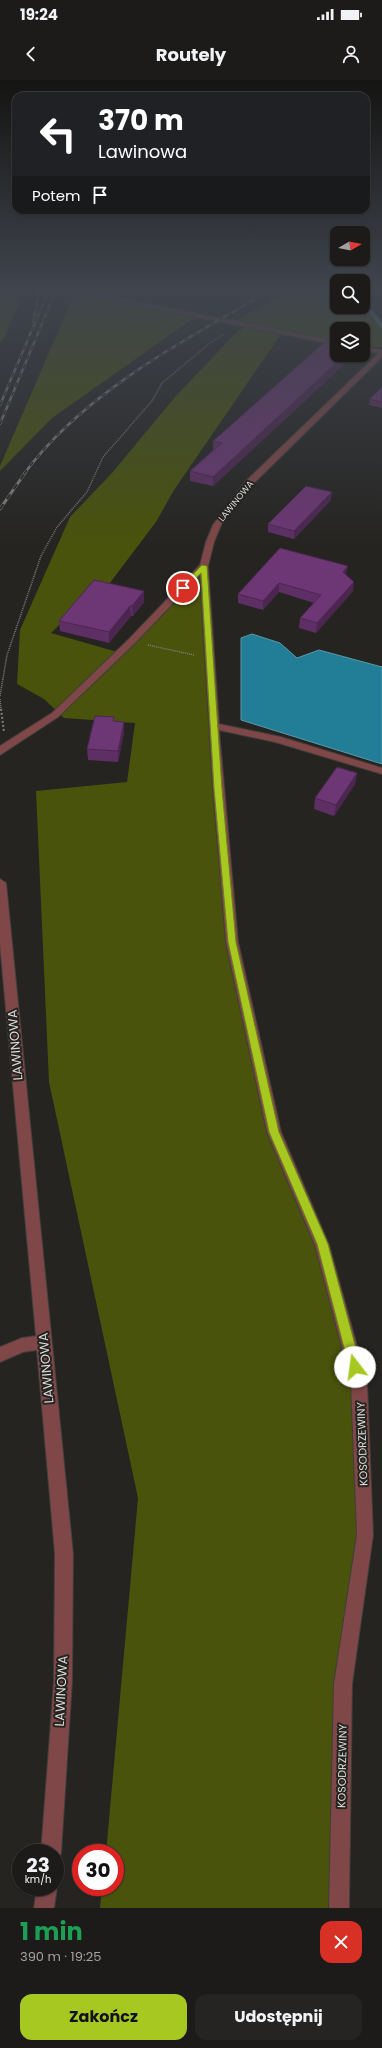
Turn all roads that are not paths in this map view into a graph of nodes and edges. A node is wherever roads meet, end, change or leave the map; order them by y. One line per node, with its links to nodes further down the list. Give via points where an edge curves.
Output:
1 (359, 375): 2 (street, LAWINOWA, via 247,485 217,525)
2 (204, 566): 3 (street, KOSODRZEWINY); 4 (street, LAWINOWA, via 132,641 54,716 8,744)
3 (214, 726): 5 (street, via 265,736); 12 (street, KOSODRZEWINY, via 232,942 274,1132 322,1244 360,1382 365,1535 344,1684)
4 (0, 752)
5 (382, 771)
6 (0, 883): 7 (street, LAWINOWA)
7 (44, 1342): 8 (street, via 22,1344); 9 (street, LAWINOWA, via 64,1554 63,1681)
8 (0, 1355)
9 (52, 1844)
10 (46, 1896): 11 (street)
11 (44, 1908)
12 (339, 1908)

